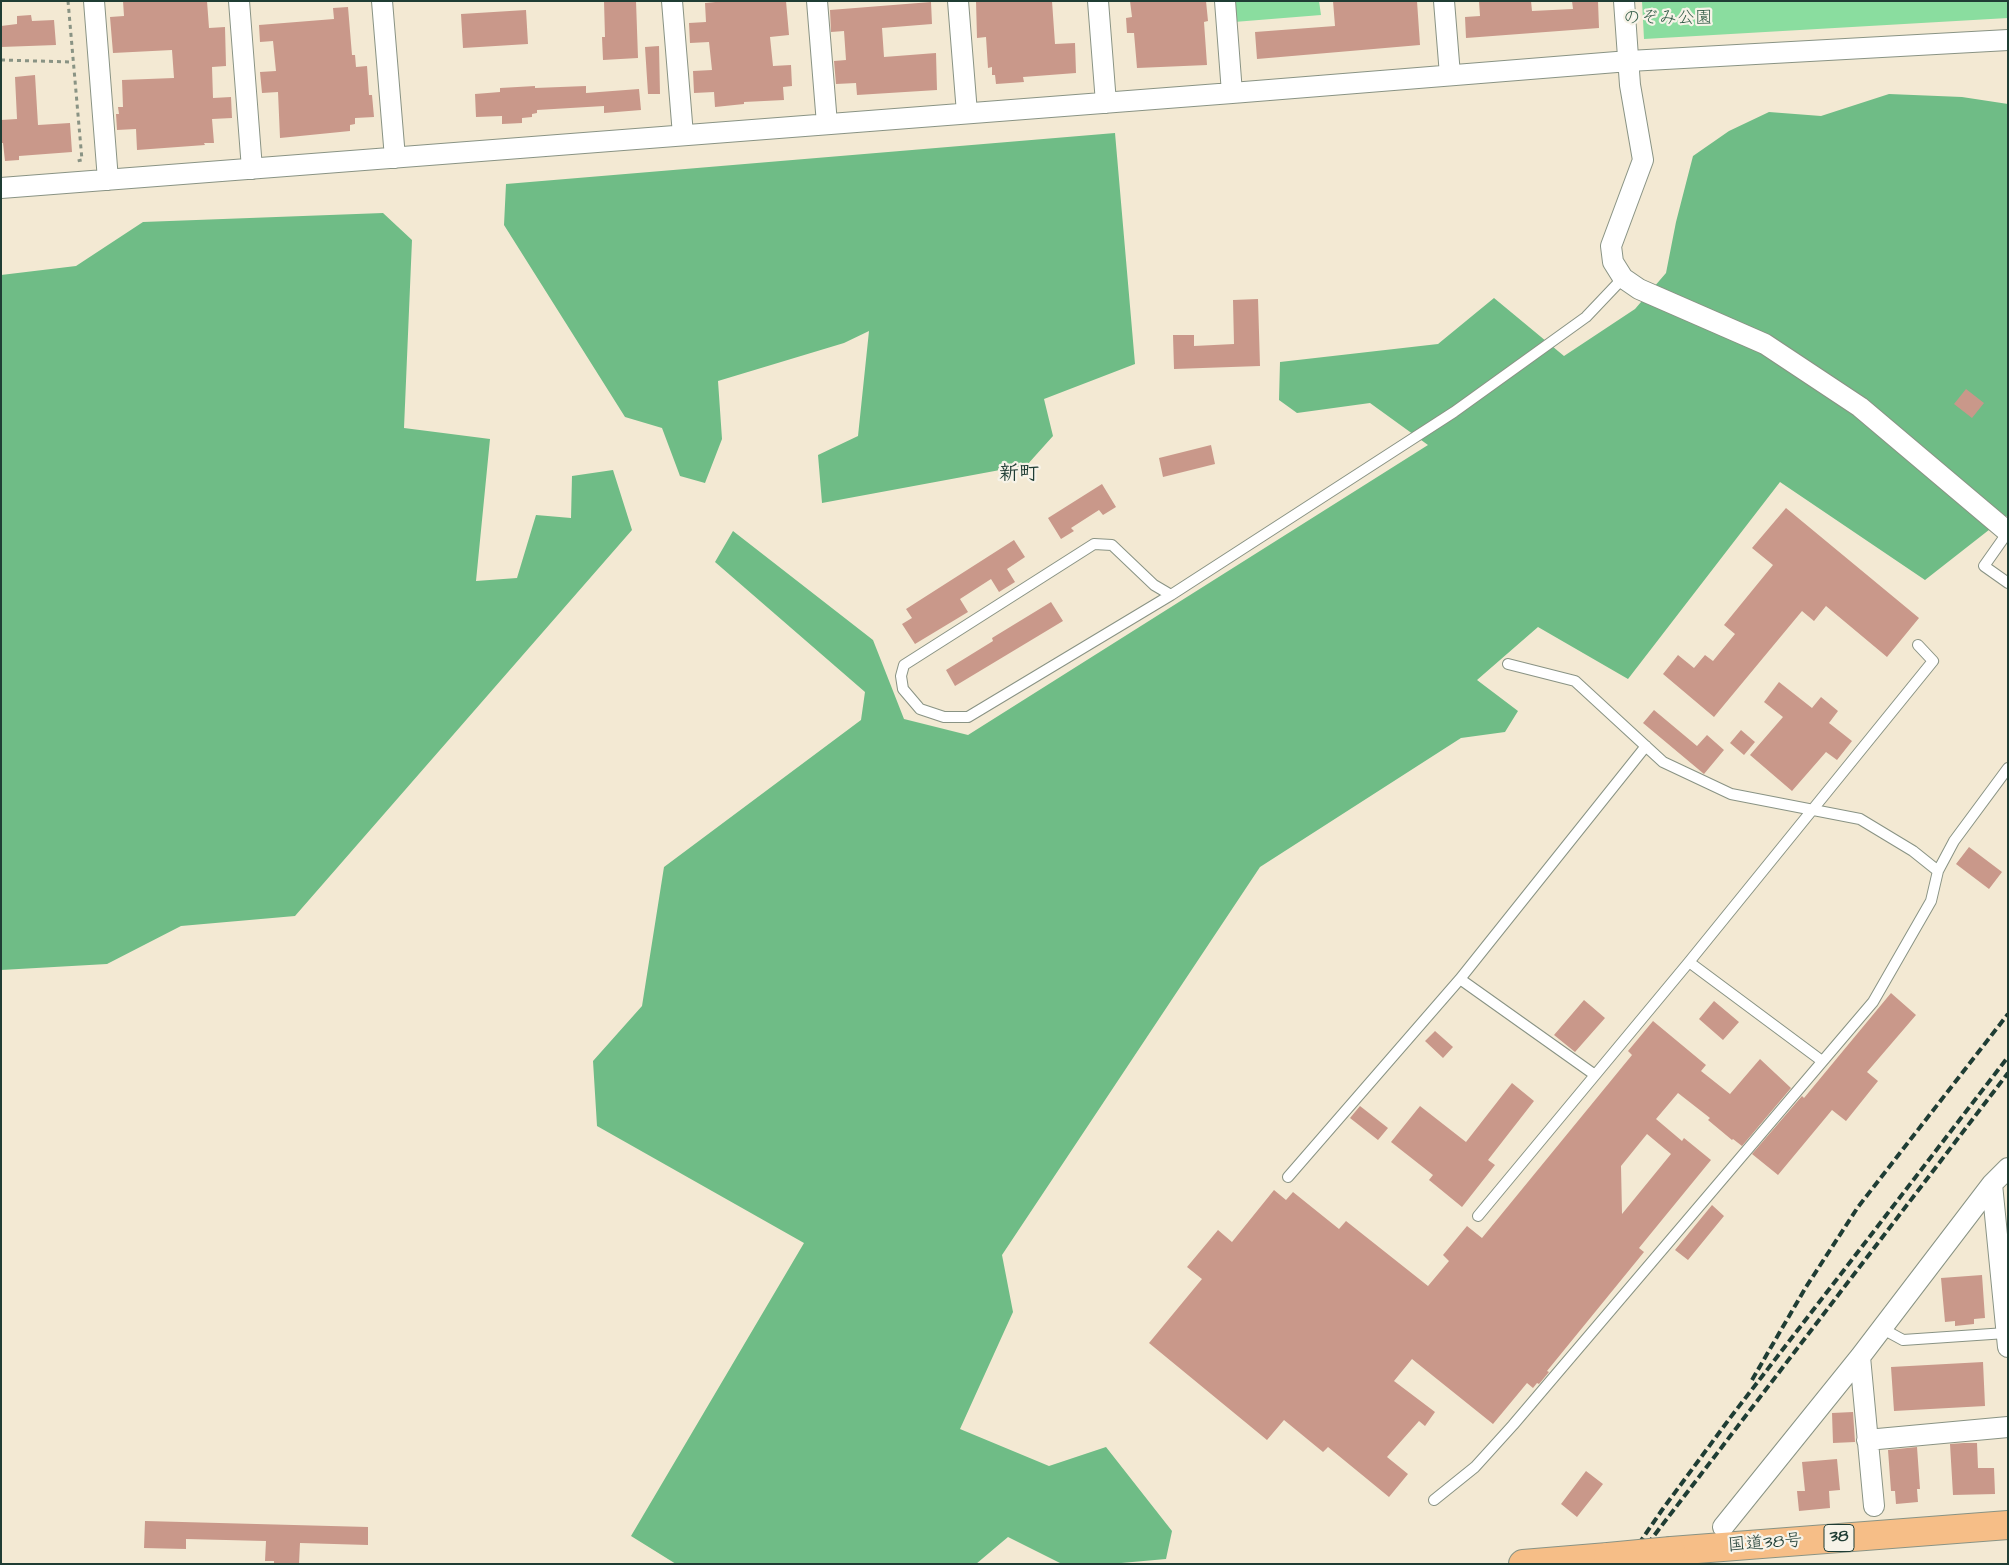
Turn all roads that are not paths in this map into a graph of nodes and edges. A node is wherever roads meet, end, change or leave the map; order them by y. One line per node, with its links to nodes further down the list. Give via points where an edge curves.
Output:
1 (94, 1): 21 (street)
2 (239, 1): 20 (street)
3 (382, 1): 19 (street)
4 (672, 1): 18 (street)
5 (817, 1): 17 (street)
6 (958, 1): 16 (street)
7 (1098, 1): 15 (street)
8 (1224, 1): 14 (street)
9 (1444, 1): 13 (street)
10 (1624, 1): 12 (street)
11 (2008, 40): 12 (street)
12 (1629, 60): 13 (street); 23 (street, via 1643,160 1610,246 1613,262)
13 (1450, 75): 14 (street)
14 (1232, 93): 15 (street)
15 (1106, 103): 16 (street)
16 (966, 113): 17 (street)
17 (827, 124): 18 (street)
18 (683, 136): 19 (street)
19 (395, 158): 20 (street)
20 (252, 169): 21 (street)
21 (108, 180): 22 (street)
22 (1, 188)
23 (1623, 278): 24 (street, via 1639,289 1765,344 1860,407); 26 (lane, via 1586,317 1454,412)
24 (2008, 532): 25 (lane, via 1984,566)
25 (2008, 583)
26 (1171, 595): 26 (lane, via 968,716 944,717 920,709 903,689 901,676 904,665 1094,544 1112,545 1154,585)
27 (1918, 645): 31 (lane, via 1933,661)
28 (1508, 664): 29 (lane, via 1576,681)
29 (1646, 746): 31 (lane, via 1663,762 1731,794); 34 (lane)
30 (2008, 768): 32 (lane, via 1954,841)
31 (1813, 811): 32 (lane, via 1860,819 1913,851); 33 (lane)
32 (1938, 871): 35 (lane, via 1931,901 1872,1002)
33 (1689, 962): 35 (lane); 36 (lane)
34 (1460, 979): 36 (lane); 38 (lane)
35 (1822, 1061): 46 (lane, via 1513,1425 1475,1467)
36 (1595, 1075): 40 (lane)
37 (2008, 1168): 39 (street)
38 (1288, 1177)
39 (1992, 1184): 41 (street); 42 (street)
40 (1478, 1216)
41 (1882, 1328): 42 (lane, via 1904,1340); 43 (street)
42 (2007, 1340)
43 (1860, 1357): 45 (street); 49 (street)
44 (2008, 1427): 45 (street)
45 (1867, 1440): 47 (street)
46 (1434, 1500)
47 (1874, 1506)
48 (2008, 1525): 50 (highway, 国道38号 / 38, bridge)
49 (1723, 1527)
50 (1523, 1564)

